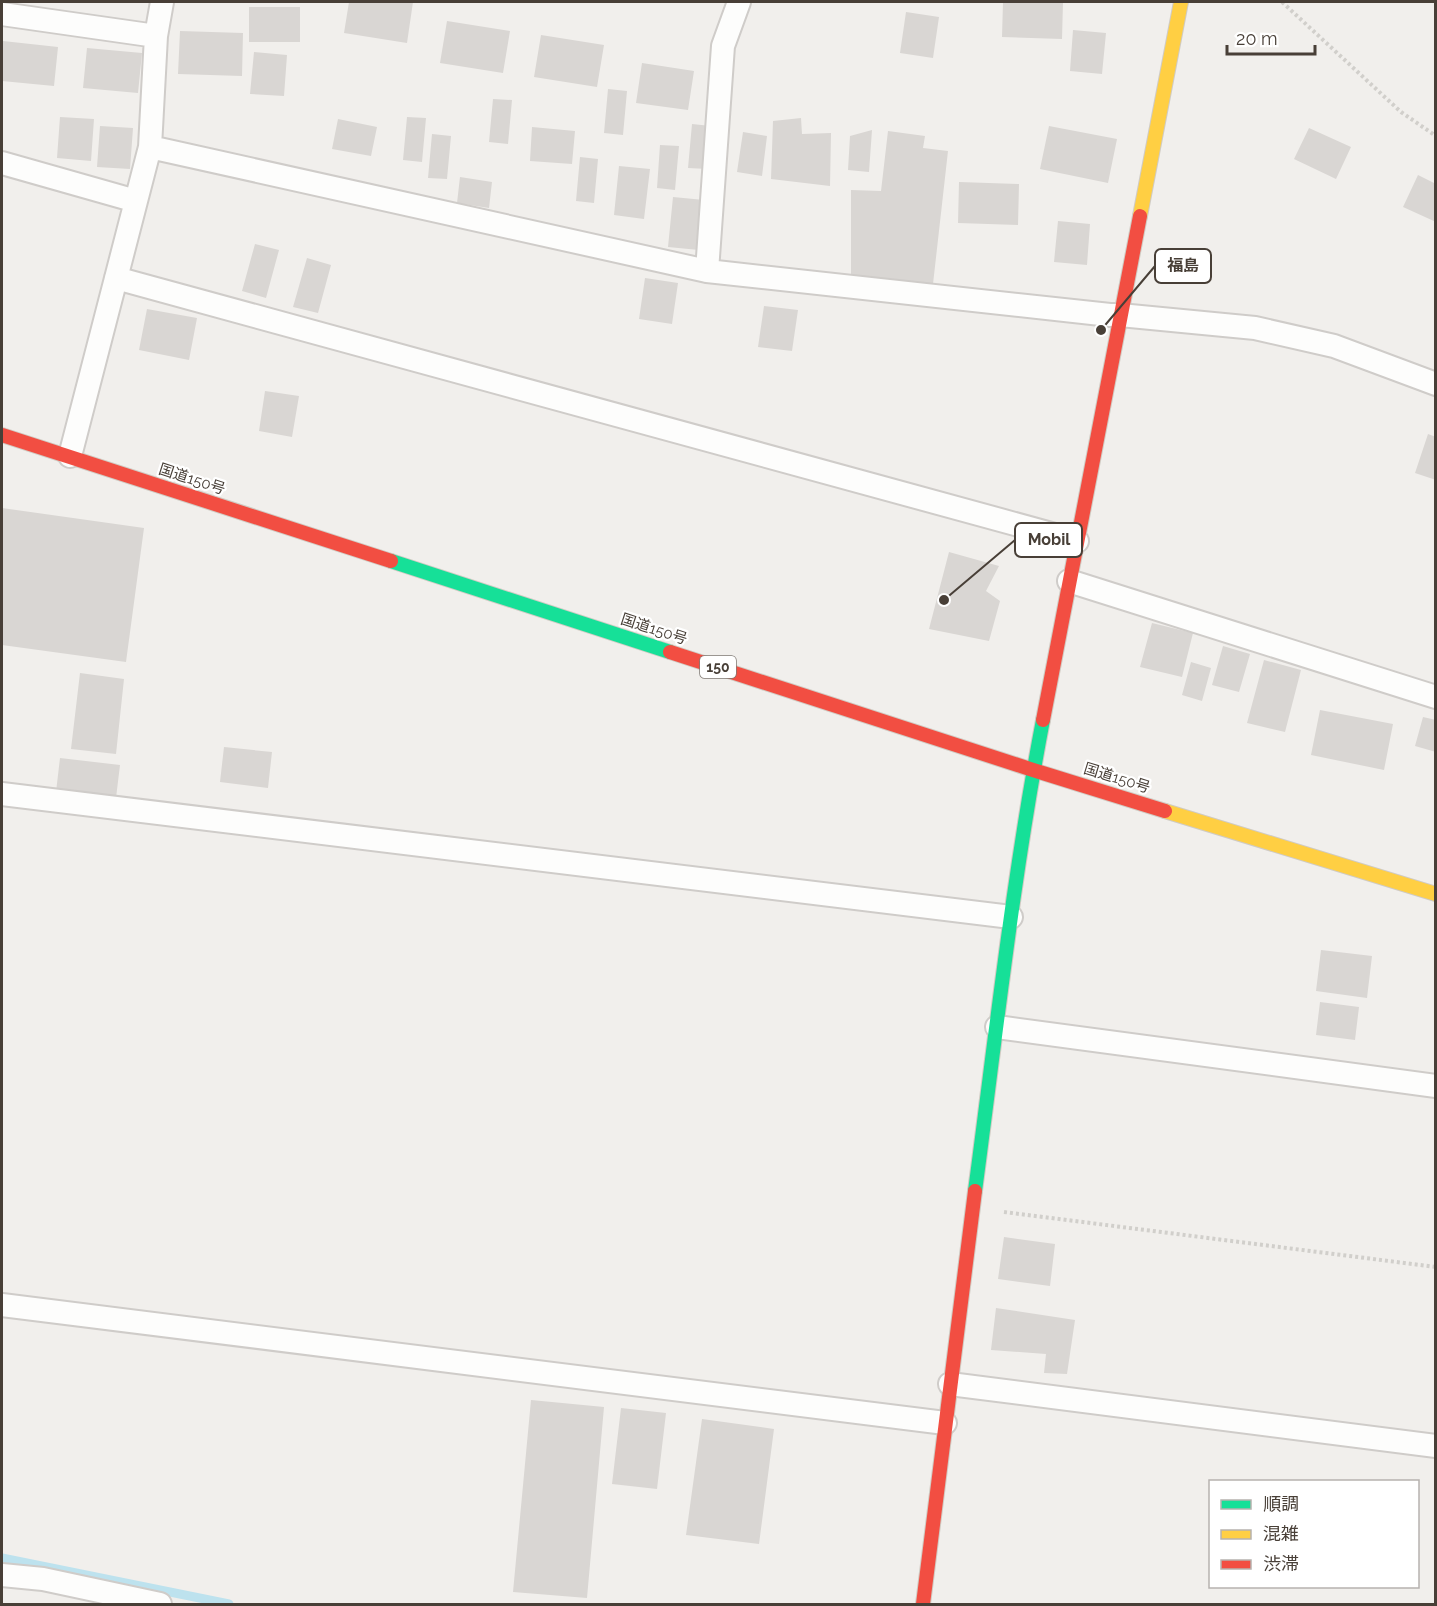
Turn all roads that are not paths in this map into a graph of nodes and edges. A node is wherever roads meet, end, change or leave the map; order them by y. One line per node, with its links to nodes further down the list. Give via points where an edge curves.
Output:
1 (162, 2): 5 (street)
2 (740, 2): 9 (street, via 723,46)
3 (1181, 2): 11 (main road)
4 (2, 14): 5 (street)
5 (156, 36): 6 (street)
6 (150, 147): 8 (street); 9 (street)
7 (2, 163): 8 (street)
8 (136, 201): 10 (street)
9 (707, 271): 11 (street)
10 (116, 278): 14 (street); 15 (street)
11 (1120, 315): 12 (street, via 1255,328 1334,346); 15 (main road)
12 (1436, 384)
13 (2, 435): 14 (main road, 国道150号 / 150)
14 (70, 456): 18 (main road, 国道150号 / 150)
15 (1077, 541): 16 (main road)
16 (1069, 581): 17 (street); 18 (main road)
17 (1436, 697)
18 (1034, 770): 20 (main road, 国道150号 / 150); 21 (main road)
19 (2, 795): 21 (street)
20 (1436, 894)
21 (1011, 917): 22 (main road)
22 (997, 1027): 23 (street); 25 (main road)
23 (1436, 1086)
24 (2, 1305): 26 (street)
25 (950, 1384): 26 (main road); 27 (street)
26 (945, 1423): 30 (main road)
27 (1436, 1446)
28 (2, 1575): 29 (street, via 43,1579)
29 (160, 1605)
30 (923, 1605)

